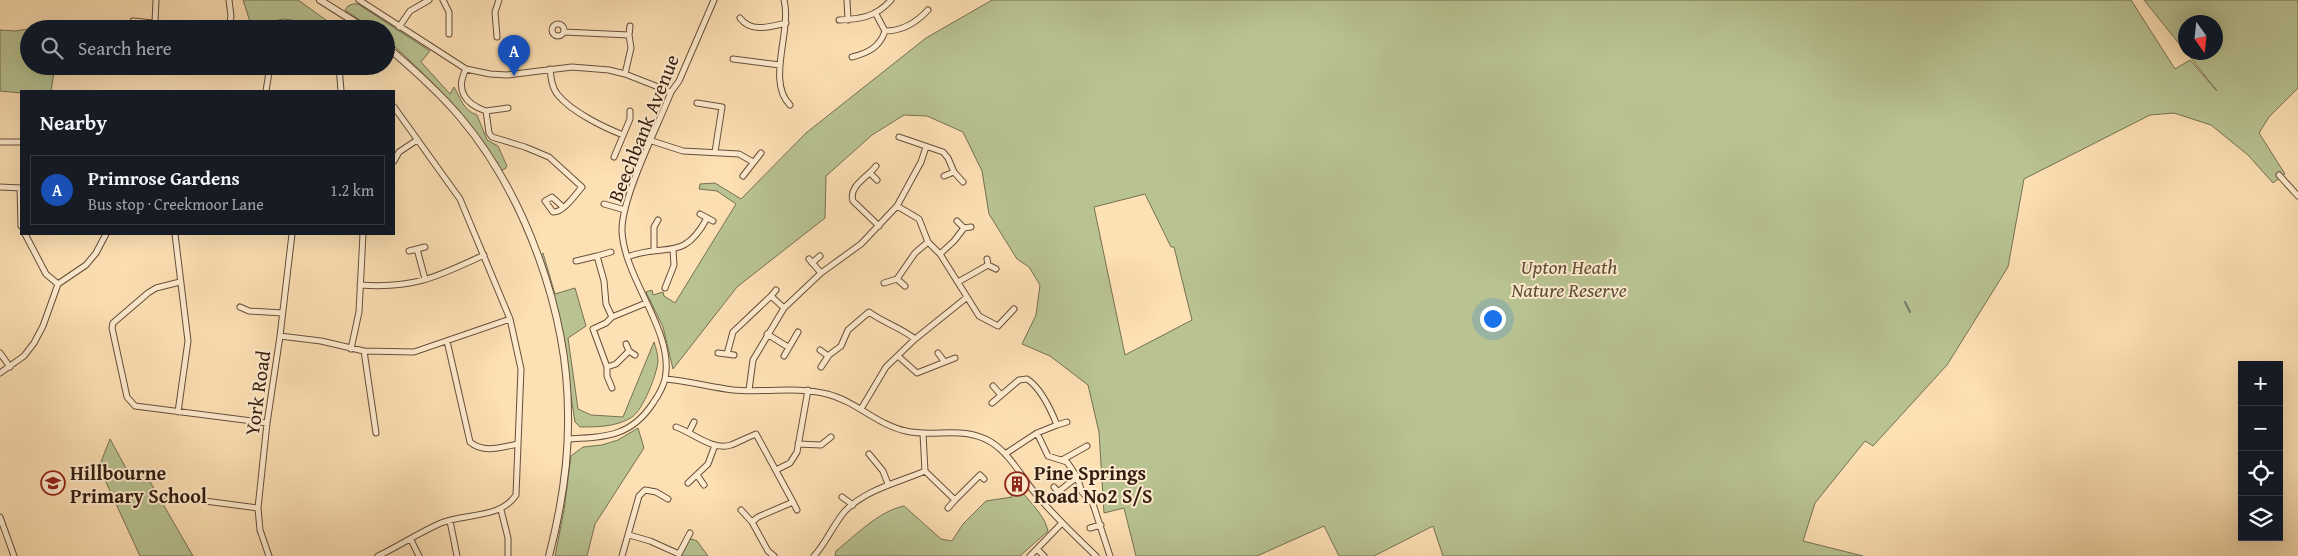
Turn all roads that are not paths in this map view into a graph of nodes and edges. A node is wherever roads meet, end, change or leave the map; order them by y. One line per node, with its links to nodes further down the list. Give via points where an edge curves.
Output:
1 (156, 0): 15 (street)
2 (229, 0): 16 (street)
3 (320, 0): 17 (street)
4 (359, 0): 18 (street)
5 (429, 0): 24 (street, via 410,12)
6 (444, 0): 27 (street, via 449,12)
7 (499, 0): 29 (street, via 495,12)
8 (712, 0): 41 (street, Beechbank Avenue)
9 (784, 0): 21 (street)
10 (847, 0): 20 (street)
11 (891, 0): 13 (street)
12 (928, 10): 25 (street, via 910,25 896,31)
13 (876, 14): 20 (street); 25 (street)
14 (740, 18): 21 (street, via 744,24 762,28)
15 (155, 20)
16 (230, 20)
17 (352, 20)
18 (389, 20)
19 (839, 20): 20 (street)
20 (848, 20)
21 (786, 23): 33 (street)
22 (395, 24): 24 (street)
23 (630, 26): 28 (street)
24 (400, 27): 34 (street)
25 (885, 31): 31 (street, via 879,45)
26 (564, 32): 28 (street)
27 (449, 34)
28 (629, 35): 36 (street, via 631,48)
29 (497, 37)
30 (395, 54): 181 (street, via 460,118 493,164 518,210 539,261 560,337 567,394)
31 (852, 57)
32 (733, 58): 33 (street)
33 (780, 65): 43 (street)
34 (466, 68): 35 (street, via 506,75); 50 (street, via 460,86 462,95 470,104)
35 (550, 69): 36 (street, via 590,68); 52 (street, via 558,95 602,126)
36 (625, 74): 41 (street)
37 (269, 75): 39 (street)
38 (340, 75): 40 (street)
39 (266, 90)
40 (341, 90)
41 (672, 92): 55 (street, Beechbank Avenue)
42 (724, 100): 47 (street)
43 (785, 100): 45 (street); 46 (street)
44 (697, 103): 47 (street)
45 (780, 104)
46 (790, 105)
47 (722, 107): 59 (street)
48 (395, 108): 54 (street)
49 (508, 108): 50 (street)
50 (486, 111): 73 (street, via 492,137 550,157)
51 (630, 111): 52 (street)
52 (623, 136): 61 (street)
53 (899, 137): 58 (street)
54 (417, 140): 62 (street); 104 (street, via 460,199)
55 (652, 141): 59 (street, via 683,151); 80 (street, Beechbank Avenue)
56 (0, 142): 57 (street)
57 (20, 142)
58 (926, 147): 65 (street, via 943,152); 78 (street)
59 (715, 152): 63 (street, via 739,154)
60 (761, 153): 63 (street)
61 (614, 157)
62 (395, 158)
63 (753, 162): 68 (street)
64 (876, 166): 66 (street)
65 (954, 172): 69 (street); 71 (street)
66 (870, 173): 70 (street); 87 (street, via 852,190 851,196)
67 (2279, 175): 76 (street)
68 (744, 176)
69 (944, 176)
70 (877, 180)
71 (963, 182)
72 (0, 187): 74 (street)
73 (582, 187): 75 (street); 79 (street)
74 (20, 188)
75 (587, 192)
76 (2298, 196)
77 (604, 204): 80 (street)
78 (897, 206): 87 (street); 96 (street, via 919,220)
79 (563, 207)
80 (625, 210): 107 (street, Beechbank Avenue, via 622,231)
81 (700, 214): 82 (street)
82 (707, 218): 84 (street); 100 (street, via 692,242)
83 (658, 220): 88 (street)
84 (713, 221)
85 (957, 221): 90 (street)
86 (646, 223): 88 (street)
87 (879, 226): 110 (street, via 862,244)
88 (654, 227): 99 (street)
89 (971, 227): 90 (street)
90 (964, 228): 103 (street)
91 (26, 235): 118 (street, via 46,274)
92 (105, 235): 118 (street, via 86,265)
93 (175, 235): 115 (street)
94 (292, 235): 129 (street, York Road)
95 (363, 235): 119 (street)
96 (928, 242): 103 (street); 114 (street, via 915,253)
97 (425, 247): 98 (street)
98 (417, 249): 101 (street); 112 (street)
99 (654, 249): 100 (street); 107 (street)
100 (673, 250): 113 (street, via 674,265)
101 (409, 251)
102 (611, 252): 105 (street)
103 (940, 254): 116 (street)
104 (484, 255): 112 (street); 131 (street)
105 (597, 256): 108 (street); 130 (street, via 606,304)
106 (820, 256): 110 (street, via 810,261)
107 (627, 257): 125 (street, Beechbank Avenue)
108 (576, 261)
109 (996, 269): 116 (street, via 988,262)
110 (821, 273): 127 (street)
111 (662, 277): 113 (street)
112 (426, 279): 119 (street, via 390,287)
113 (669, 280): 121 (street)
114 (897, 280): 117 (street); 120 (street)
115 (180, 282): 170 (street, via 188,341); 170 (street, via 148,293 115,319 112,328 130,402 135,406)
116 (958, 282): 124 (street)
117 (884, 283)
118 (58, 284): 156 (street, via 34,343)
119 (360, 285): 141 (street, via 359,312)
120 (905, 286)
121 (665, 288)
122 (776, 290): 123 (street)
123 (771, 296): 127 (street); 148 (street, via 733,332)
124 (966, 298): 128 (street, via 979,316 998,329); 137 (street)
125 (646, 303): 130 (street); 161 (street, Beechbank Avenue, via 659,332 666,365)
126 (240, 306): 129 (street, via 248,311)
127 (784, 308): 135 (street)
128 (1014, 309)
129 (282, 313): 136 (street, York Road)
130 (612, 317): 132 (street)
131 (510, 319): 138 (street); 182 (street, via 521,369)
132 (594, 329): 133 (street); 157 (street)
133 (586, 332)
134 (798, 332): 140 (street)
135 (767, 334): 140 (street); 165 (street, via 753,360)
136 (280, 336): 141 (street); 173 (street, York Road)
137 (915, 339): 152 (street, via 868,309 848,330 841,346); 153 (street)
138 (447, 341): 143 (street, via 414,352); 182 (street, via 470,442 477,448 488,449)
139 (626, 344): 144 (street)
140 (788, 348): 151 (street)
141 (351, 349): 143 (street)
142 (820, 350): 152 (street)
143 (364, 351): 177 (street)
144 (629, 351): 149 (street); 157 (street, via 616,364)
145 (0, 353): 156 (street)
146 (718, 353): 148 (street)
147 (938, 353): 155 (street)
148 (727, 354): 150 (street)
149 (635, 355)
150 (734, 355)
151 (784, 356)
152 (828, 356): 158 (street)
153 (898, 356): 160 (street); 169 (street, via 886,367)
154 (955, 358): 155 (street)
155 (944, 361): 160 (street)
156 (10, 367): 159 (street)
157 (607, 367): 164 (street)
158 (821, 367)
159 (0, 373)
160 (917, 373): 162 (street)
161 (665, 379): 165 (street); 181 (street, via 640,421 601,438)
162 (913, 380)
163 (993, 386): 167 (street)
164 (612, 388)
165 (749, 390): 166 (street)
166 (808, 390): 169 (street, via 846,400); 183 (street)
167 (1001, 395): 168 (street); 174 (street, via 1019,380 1027,378 1034,383 1051,410)
168 (992, 403)
169 (861, 409): 179 (street, via 894,428)
170 (178, 412): 173 (street)
171 (694, 422): 176 (street)
172 (1067, 422): 174 (street)
173 (267, 423): 206 (street, York Road)
174 (1056, 426): 178 (street)
175 (676, 427): 176 (street)
176 (689, 432): 184 (street)
177 (376, 433)
178 (1037, 433): 189 (street); 190 (street, via 1048,456)
179 (923, 434): 189 (street, via 966,433 991,442); 193 (street)
180 (831, 437): 185 (street)
181 (568, 439): 228 (street, via 563,486)
182 (518, 444): 208 (street, via 516,495)
183 (798, 444): 185 (street); 191 (street, via 790,463)
184 (715, 445): 191 (street, via 731,445 755,431); 194 (street, via 708,464)
185 (823, 445): 187 (street)
186 (1087, 446): 190 (street)
187 (826, 453)
188 (869, 454): 197 (street)
189 (1005, 454): 214 (street)
190 (1062, 460): 195 (street)
191 (776, 470): 204 (street)
192 (975, 470): 203 (street, via 982,477)
193 (925, 471): 197 (street); 203 (street)
194 (697, 475): 196 (street); 198 (street)
195 (1077, 477): 199 (street, via 1058,492); 215 (street)
196 (688, 483)
197 (888, 484): 205 (street)
198 (704, 485)
199 (1054, 487)
200 (170, 495): 206 (street)
201 (842, 497): 205 (street)
202 (668, 499): 219 (street, via 645,490 639,496)
203 (955, 500): 207 (street)
204 (793, 502): 210 (street); 213 (street)
205 (853, 505): 231 (street, via 838,520)
206 (258, 508): 223 (street, York Road, via 260,530)
207 (948, 508)
208 (501, 510): 212 (street); 227 (street, via 508,538)
209 (741, 510): 213 (street)
210 (797, 510)
211 (0, 517): 217 (street)
212 (450, 521): 220 (street); 226 (street)
213 (752, 522): 230 (street)
214 (1062, 523): 221 (street); 234 (street)
215 (1101, 525): 216 (street); 235 (street)
216 (1090, 528)
217 (3, 532): 222 (street)
218 (690, 533): 219 (street, via 679,554)
219 (629, 535): 229 (street)
220 (411, 540): 224 (street); 225 (street)
221 (1037, 549): 232 (street); 233 (street)
222 (14, 556)
223 (269, 556)
224 (378, 556)
225 (419, 556)
226 (457, 556)
227 (508, 556)
228 (549, 556)
229 (622, 556)
230 (774, 556)
231 (814, 556)
232 (1030, 556)
233 (1044, 556)
234 (1096, 556)
235 (1110, 556)

